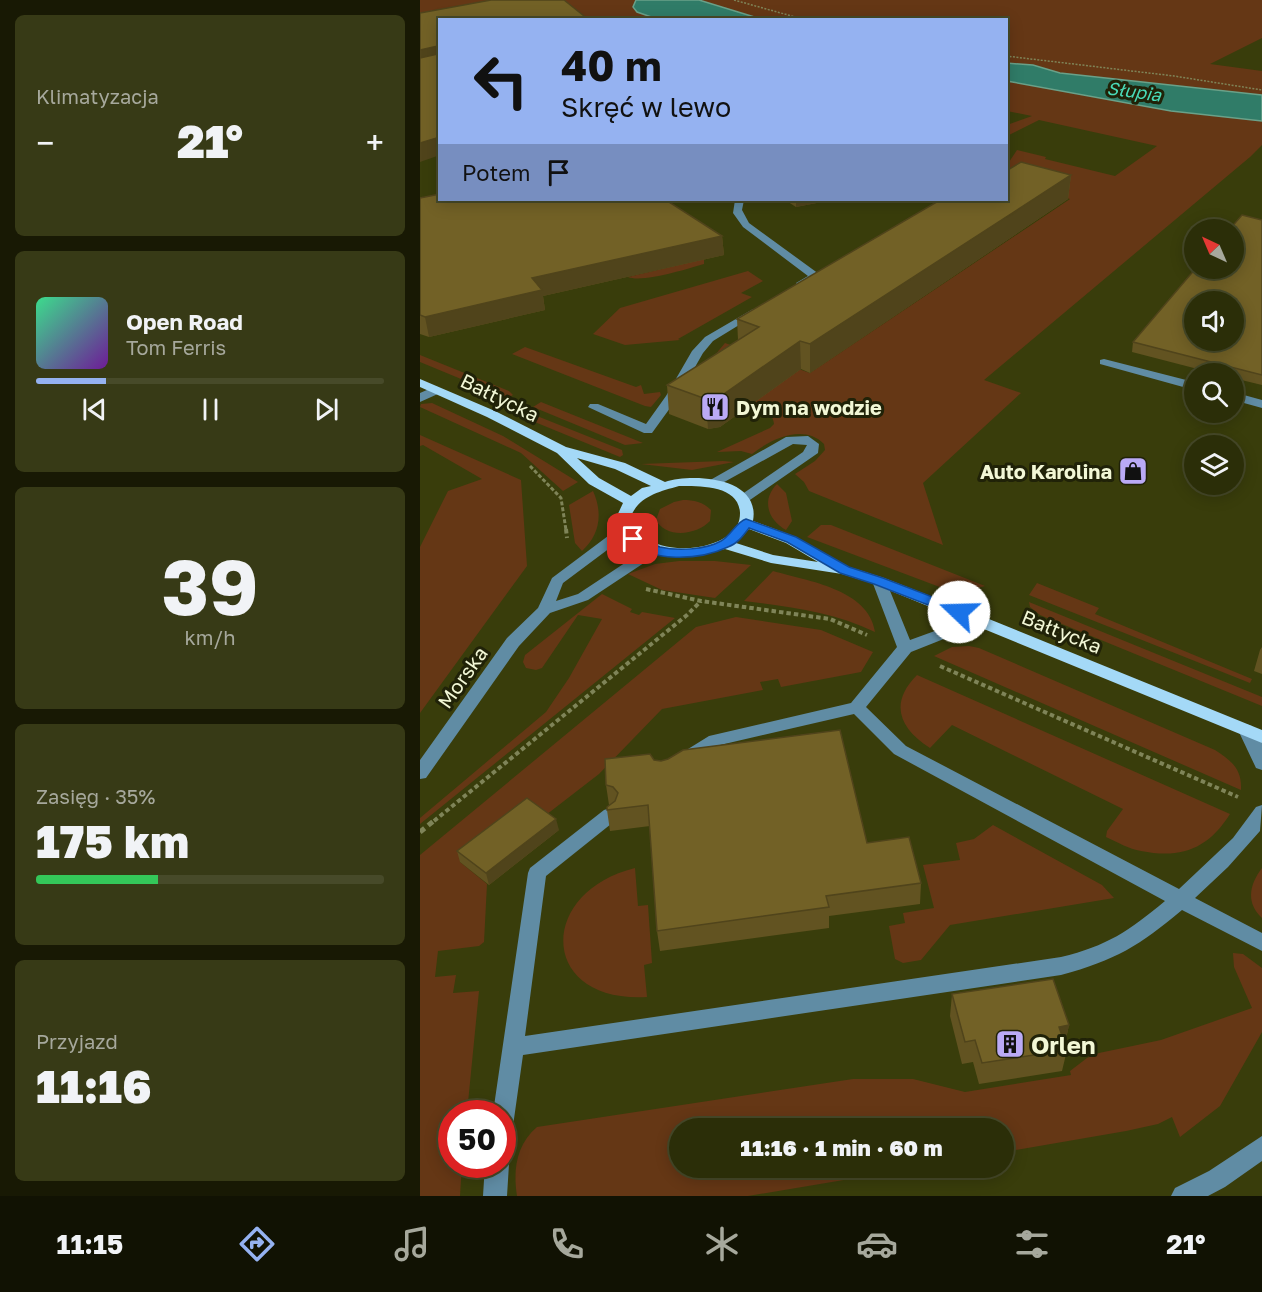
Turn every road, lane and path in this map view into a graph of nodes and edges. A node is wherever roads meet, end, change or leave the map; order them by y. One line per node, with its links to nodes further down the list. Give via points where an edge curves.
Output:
1 (734, 0): 2 (path)
2 (799, 18)
3 (1008, 56): 4 (path)
4 (1262, 90)
5 (738, 201): 6 (street, via 738,216 746,225 815,276)
6 (787, 293)
7 (768, 304): 15 (street, via 709,339 648,430)
8 (1104, 362): 10 (street)
9 (420, 383): 11 (main road, Bałtycka)
10 (1184, 383)
11 (436, 390): 12 (street); 16 (main road, Bałtycka)
12 (420, 398)
13 (1244, 399): 14 (street)
14 (1262, 404)
15 (594, 407)
16 (561, 450): 19 (main road, Bałtycka, via 620,466); 21 (main road, Bałtycka, via 594,481)
17 (526, 463): 25 (path, via 561,498)
18 (712, 483): 19 (main road); 20 (main road); 20 (street, via 791,440 813,444 808,455)
19 (661, 485): 21 (main road)
20 (742, 499): 22 (main road, via 747,510)
21 (631, 502): 23 (main road, via 622,520)
22 (746, 523): 24 (main road); 27 (main road, Bałtycka, via 791,540)
23 (625, 530): 26 (main road); 31 (street, Morska, via 557,581)
24 (726, 544): 26 (main road, via 701,551); 27 (main road, Bałtycka, via 771,559)
25 (568, 545)
26 (654, 550): 31 (street, Morska, via 583,597)
27 (844, 570): 28 (main road, Bałtycka)
28 (879, 581): 32 (main road, Bałtycka); 34 (street)
29 (639, 585): 30 (path, via 657,593)
30 (701, 601): 33 (path, via 830,619); 45 (path)
31 (545, 610): 40 (street, Morska, via 513,642)
32 (979, 620): 34 (street); 37 (main road, Bałtycka)
33 (876, 639)
34 (905, 648): 36 (street)
35 (930, 661): 41 (path)
36 (857, 707): 39 (street, via 715,740); 46 (street, via 900,750)
37 (1254, 733): 38 (street)
38 (1262, 764)
39 (671, 768)
40 (420, 773)
41 (1239, 797)
42 (1262, 812): 44 (street)
43 (610, 815): 48 (street, via 537,873)
44 (1256, 831): 46 (street)
45 (420, 832)
46 (1180, 899): 47 (street); 48 (street, via 1125,943 1099,956 1061,966)
47 (1262, 943)
48 (513, 1047): 49 (street)
49 (506, 1100)
50 (1262, 1147): 53 (street)
51 (496, 1178): 52 (street)
52 (495, 1196)
53 (1183, 1196)

